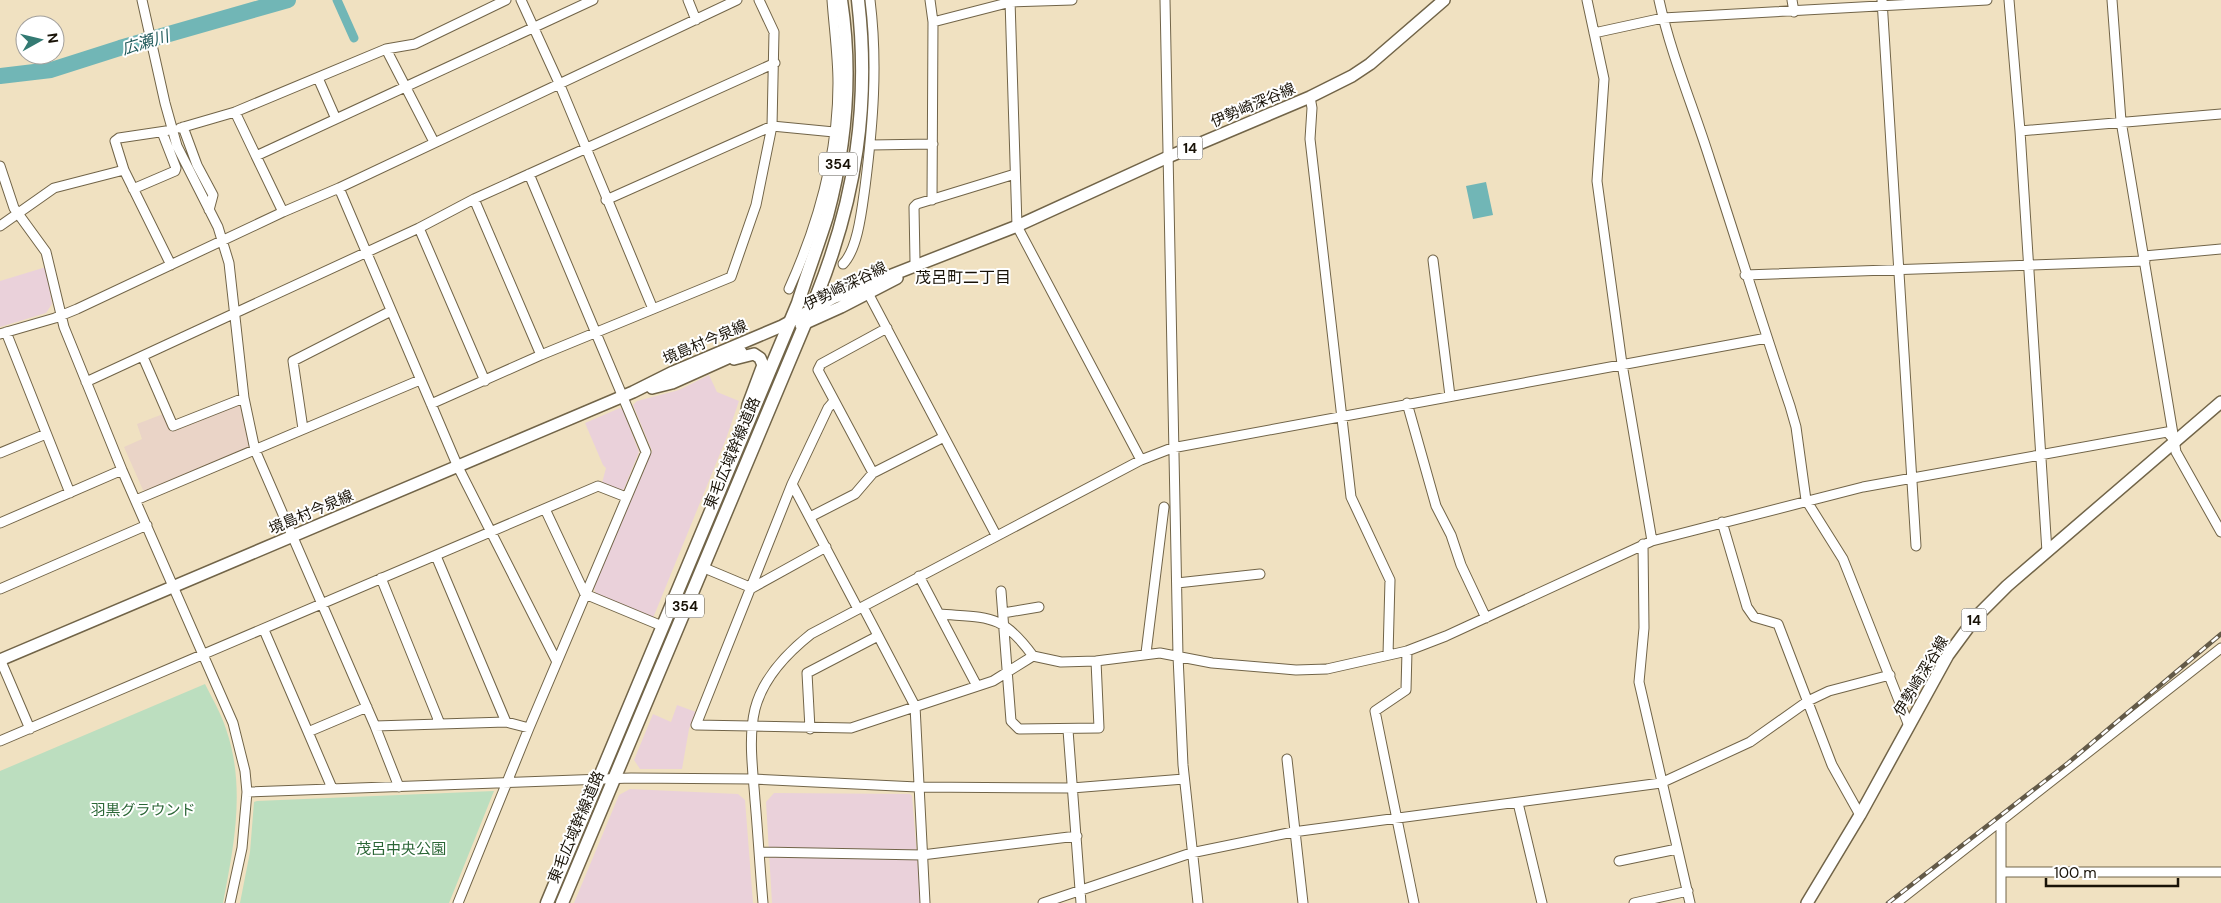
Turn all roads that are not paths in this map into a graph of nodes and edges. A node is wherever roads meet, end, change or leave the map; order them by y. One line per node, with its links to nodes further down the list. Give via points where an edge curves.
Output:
1 (142, 0): 62 (street, via 177,146)
2 (506, 0): 31 (street, via 415,44)
3 (522, 0): 29 (street)
4 (593, 0): 29 (street)
5 (688, 0): 27 (street)
6 (737, 0): 27 (street)
7 (759, 0): 32 (street, via 774,32)
8 (832, 0): 34 (street)
9 (841, 0): 34 (highway, 東毛広域幹線道路 / 354, via 846,46)
10 (859, 0): 25 (street); 58 (highway, 東毛広域幹線道路 / 354, via 862,101 859,144)
11 (870, 0): 25 (street)
12 (930, 0): 28 (street)
13 (1072, 0): 22 (street)
14 (1165, 0): 50 (street)
15 (1444, 0): 37 (main road, 伊勢崎深谷線 / 14, via 1370,64)
16 (1587, 0): 30 (street)
17 (1659, 0): 26 (street)
18 (1792, 0): 24 (street)
19 (1987, 0): 23 (street)
20 (2009, 0): 43 (street)
21 (2112, 0): 41 (street)
22 (1011, 1): 28 (street); 55 (street)
23 (1883, 3): 24 (street); 79 (street)
24 (1794, 12): 26 (street)
25 (872, 15): 47 (street, via 875,82)
26 (1663, 18): 30 (street); 80 (street)
27 (696, 20): 35 (street)
28 (933, 22): 46 (street)
29 (534, 28): 35 (street); 36 (street)
30 (1594, 33): 96 (street, via 1604,79 1597,181)
31 (386, 48): 33 (street); 36 (street)
32 (775, 63): 42 (street); 48 (street)
33 (318, 78): 38 (street); 40 (street)
34 (842, 80): 44 (street); 77 (highway, 東毛広域幹線道路 / 354, via 843,132 835,181)
35 (559, 83): 45 (street); 48 (street)
36 (406, 86): 40 (street); 45 (street)
37 (1310, 97): 50 (main road, 伊勢崎深谷線 / 14); 108 (street, via 1310,139)
38 (235, 112): 49 (street); 62 (street, via 182,127 197,166 213,195)
39 (2221, 114): 41 (street)
40 (336, 119): 49 (street)
41 (2121, 121): 43 (street); 72 (street)
42 (772, 126): 44 (street); 60 (street); 83 (street, via 756,205 731,276)
43 (2020, 130): 75 (street)
44 (834, 132): 71 (street, via 826,182)
45 (434, 142): 56 (street)
46 (932, 144): 47 (street); 61 (street)
47 (871, 146): 54 (street)
48 (584, 148): 53 (street); 60 (street)
49 (256, 156): 63 (street)
50 (1168, 157): 66 (main road, 伊勢崎深谷線 / 14); 114 (street)
51 (0, 166): 64 (street)
52 (124, 170): 57 (street); 57 (street, via 117,139 164,131 175,171); 64 (street, via 54,188)
53 (529, 174): 59 (street); 92 (street)
54 (866, 174): 58 (street); 74 (street, via 858,224)
55 (1015, 174): 61 (street); 66 (street)
56 (339, 188): 63 (street); 70 (street)
57 (133, 189): 76 (street)
58 (850, 192): 85 (highway, 東毛広域幹線道路 / 354, via 833,252)
59 (474, 199): 67 (street); 94 (street)
60 (606, 200): 83 (street)
61 (932, 200): 78 (street, via 914,208)
62 (209, 210): 68 (street)
63 (283, 212): 68 (street)
64 (17, 214): 65 (street); 87 (street, via 46,252)
65 (0, 226)
66 (1017, 226): 78 (main road, 伊勢崎深谷線 / 14); 118 (street)
67 (419, 228): 70 (street); 99 (street)
68 (222, 241): 76 (street); 86 (street, via 232,278)
69 (2221, 249): 72 (street)
70 (366, 251): 84 (street); 86 (street)
71 (806, 251): 77 (street); 81 (street)
72 (2144, 259): 75 (street); 113 (street)
73 (1433, 260): 102 (street)
74 (843, 264)
75 (2029, 264): 79 (street); 117 (street)
76 (171, 265): 87 (street)
77 (810, 266): 89 (highway, 東毛広域幹線道路 / 354)
78 (918, 266): 82 (main road, 伊勢崎深谷線 / 14); 85 (main road, 伊勢崎深谷線 / 14, via 888,275)
79 (1900, 269): 80 (street); 122 (street)
80 (1746, 275): 93 (street)
81 (789, 289)
82 (868, 294): 88 (main road, 伊勢崎深谷線 / 14); 90 (street)
83 (653, 309): 92 (street)
84 (392, 311): 98 (street); 109 (street, via 293,361)
85 (810, 311): 88 (highway, 東毛広域幹線道路 / 354); 89 (main road, 伊勢崎深谷線 / 14)
86 (235, 313): 95 (street); 103 (street)
87 (59, 316): 91 (street); 100 (street)
88 (804, 323): 89 (main road, 伊勢崎深谷線 / 14); 144 (highway, 東毛広域幹線道路 / 354)
89 (788, 327): 97 (main road, 境島村今泉線); 101 (main road, 境島村今泉線, via 673,372); 110 (highway, 東毛広域幹線道路 / 354)
90 (887, 328): 104 (street, via 821,364 818,370); 112 (street)
91 (3, 333): 111 (street)
92 (597, 333): 94 (street); 101 (street)
93 (1767, 338): 96 (street); 127 (street, via 1796,427)
94 (541, 355): 99 (street)
95 (143, 357): 100 (street); 103 (street, via 173,426)
96 (1622, 364): 102 (street); 138 (street)
97 (707, 368): 101 (main road, 境島村今泉線, via 672,383); 110 (main road, via 749,354 762,360 748,404)
98 (420, 380): 107 (street); 109 (street)
99 (486, 381): 107 (street)
100 (86, 382): 120 (street)
101 (628, 394): 119 (main road, 境島村今泉線); 125 (street, via 646,452)
102 (1450, 396): 106 (street)
103 (244, 398): 115 (street)
104 (834, 400): 121 (street); 123 (street)
105 (2221, 402): 113 (main road, 伊勢崎深谷線 / 14)
106 (1407, 403): 108 (street); 159 (street, via 1436,506 1452,535 1461,565)
107 (431, 404): 119 (street)
108 (1341, 417): 114 (street); 168 (street, via 1351,496 1390,580)
109 (303, 429): 115 (street)
110 (744, 432): 161 (highway, 東毛広域幹線道路 / 354)
111 (46, 434): 116 (street); 124 (street)
112 (944, 437): 121 (street); 136 (street)
113 (2176, 442): 117 (street, via 2167,432); 134 (street, via 2176,452); 142 (main road, 伊勢崎深谷線 / 14)
114 (1172, 448): 118 (street); 148 (street)
115 (255, 450): 126 (street); 137 (street)
116 (0, 453)
117 (2041, 454): 122 (street); 142 (street)
118 (1141, 460): 136 (street)
119 (458, 467): 135 (street); 137 (main road, 境島村今泉線)
120 (122, 470): 124 (street); 126 (street)
121 (873, 473): 130 (street, via 855,494)
122 (1913, 478): 127 (street); 140 (street)
123 (792, 484): 130 (street); 150 (street)
124 (70, 493): 132 (street)
125 (626, 497): 129 (street, via 598,486); 153 (street)
126 (136, 500): 133 (street)
127 (1806, 500): 131 (street); 175 (street, via 1843,559)
128 (1164, 508): 166 (street)
129 (544, 509): 135 (street); 153 (street)
130 (810, 517): 141 (street)
131 (1722, 522): 138 (street); 177 (street, via 1747,607 1754,617 1778,624)
132 (0, 523)
133 (147, 524): 149 (street); 151 (street)
134 (2221, 532)
135 (490, 533): 143 (street); 173 (street)
136 (996, 535): 146 (street)
137 (294, 536): 149 (main road, 境島村今泉線); 154 (street)
138 (1652, 541): 139 (street)
139 (1643, 544): 159 (street); 197 (street, via 1644,628 1639,682)
140 (1916, 546)
141 (826, 547): 150 (street); 156 (street)
142 (2047, 552): 183 (main road, 伊勢崎深谷線 / 14, via 1976,617 1948,655)
143 (436, 556): 147 (street); 180 (street)
144 (702, 567): 150 (street); 193 (highway, 東毛広域幹線道路 / 354)
145 (1260, 574): 148 (street)
146 (919, 576): 156 (street); 158 (street)
147 (380, 578): 154 (street); 181 (street)
148 (1177, 584): 170 (street)
149 (175, 586): 167 (street); 171 (main road, 境島村今泉線)
150 (752, 588): 185 (street, via 696,725)
151 (0, 589)
152 (1001, 592): 157 (street)
153 (585, 594): 161 (street); 173 (street)
154 (322, 602): 162 (street); 179 (street)
155 (1039, 607): 157 (street)
156 (860, 608): 163 (street); 185 (street, via 811,634 783,659 764,686 755,708)
157 (1003, 613): 160 (street)
158 (939, 614): 160 (street); 176 (street)
159 (1486, 618): 165 (street)
160 (1003, 623): 169 (street); 174 (street)
161 (662, 626): 192 (highway, 東毛広域幹線道路 / 354)
162 (264, 630): 167 (street); 189 (street)
163 (878, 636): 178 (street); 187 (street, via 808,673)
164 (2221, 648): 206 (street)
165 (1407, 651): 168 (street); 205 (street, via 1406,690 1375,711)
166 (1146, 653): 170 (street); 172 (street)
167 (204, 654): 186 (street); 202 (street, via 233,723)
168 (1388, 655): 170 (street, via 1327,670 1296,670)
169 (1033, 656): 172 (street, via 1060,662); 174 (street)
170 (1178, 656): 195 (street)
171 (0, 659): 186 (street)
172 (1096, 661): 188 (street, via 1099,728)
173 (557, 662): 184 (street)
174 (1007, 673): 176 (street); 188 (street, via 1014,726 1019,729)
175 (1890, 675): 177 (street, via 1829,691); 183 (street)
176 (977, 686): 178 (street)
177 (1808, 701): 197 (street, via 1750,742); 204 (street, via 1832,766)
178 (915, 706): 187 (street, via 851,728); 199 (street)
179 (367, 707): 182 (street); 189 (street)
180 (506, 722): 181 (street); 184 (street)
181 (440, 724): 182 (street)
182 (375, 726): 198 (street)
183 (1909, 726): 204 (main road, 伊勢崎深谷線 / 14)
184 (529, 728): 196 (street)
185 (752, 728): 187 (street); 194 (street)
186 (30, 729): 190 (street)
187 (810, 729)
188 (1068, 730): 201 (street)
189 (308, 732): 200 (street)
190 (0, 741)
191 (1286, 759): 207 (street)
192 (599, 779): 193 (street); 196 (street); 220 (highway, 東毛広域幹線道路 / 354)
193 (614, 779): 194 (street); 221 (highway, 東毛広域幹線道路 / 354)
194 (753, 780): 199 (street); 210 (street)
195 (1184, 780): 201 (street); 211 (street)
196 (508, 783): 198 (street); 219 (street)
197 (1661, 783): 203 (street); 209 (street)
198 (399, 787): 200 (street)
199 (918, 787): 201 (street); 212 (street)
200 (332, 788): 202 (street)
201 (1072, 788): 208 (street)
202 (247, 792): 218 (street, via 242,848)
203 (1518, 803): 205 (street); 229 (street)
204 (1860, 815): 232 (main road, 伊勢崎深谷線 / 14)
205 (1399, 818): 207 (street); 228 (street)
206 (2001, 822): 214 (street); 233 (street)
207 (1293, 832): 211 (street); 227 (street)
208 (1077, 836): 212 (street); 216 (street)
209 (1677, 849): 213 (street); 217 (street)
210 (759, 852): 212 (street); 222 (street)
211 (1191, 853): 216 (street); 226 (street)
212 (922, 855): 223 (street)
213 (1619, 861)
214 (2001, 872): 215 (street); 234 (street)
215 (2221, 872)
216 (1080, 889): 224 (street); 225 (street)
217 (1688, 892): 230 (street); 231 (street)
218 (230, 903)
219 (458, 903)
220 (547, 903)
221 (562, 903)
222 (763, 903)
223 (925, 903)
224 (1043, 903)
225 (1082, 903)
226 (1198, 903)
227 (1304, 903)
228 (1414, 903)
229 (1542, 903)
230 (1634, 903)
231 (1690, 903)
232 (1807, 903)
233 (1896, 903)
234 (2001, 903)

